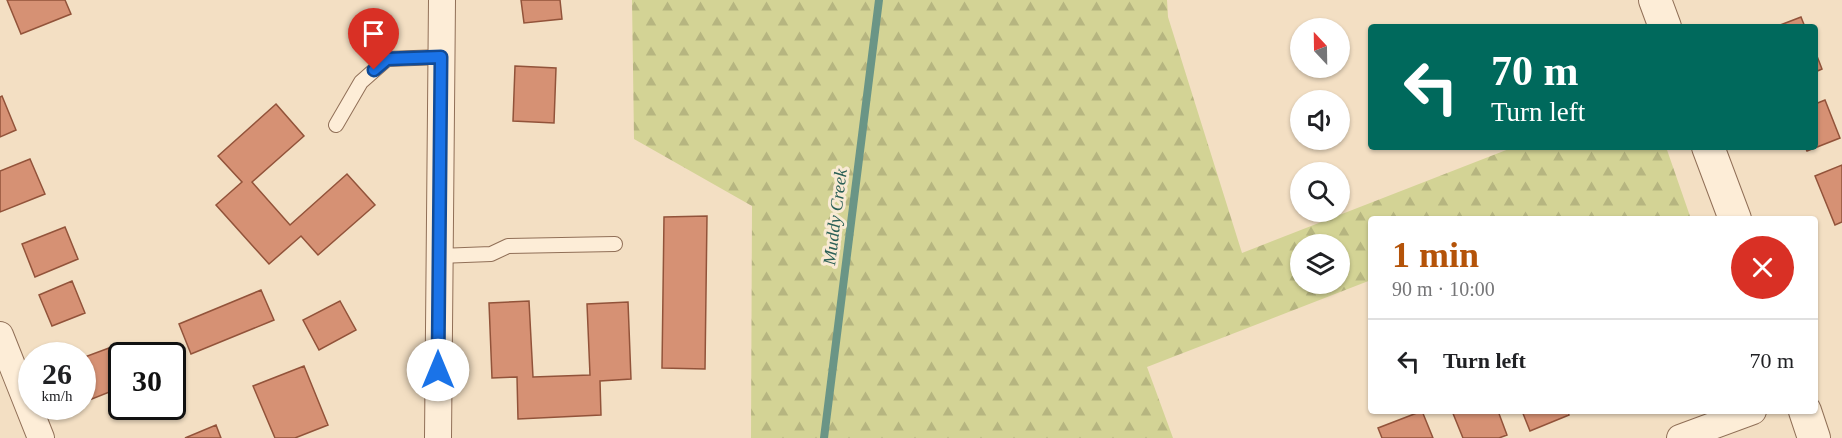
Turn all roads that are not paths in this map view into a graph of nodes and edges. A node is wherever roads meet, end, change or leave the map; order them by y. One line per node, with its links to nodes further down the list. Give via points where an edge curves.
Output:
1 (442, 0): 4 (street)
2 (1655, 0): 3 (street)
3 (1664, 24)
4 (441, 57): 5 (lane, via 387,59 361,82); 9 (street)
5 (336, 125)
6 (1709, 150): 7 (street)
7 (1734, 216)
8 (615, 244): 9 (lane, via 508,246 491,254)
9 (439, 256): 14 (street)
10 (0, 335): 13 (street)
11 (1745, 414): 15 (street)
12 (1806, 414): 16 (street)
13 (41, 438)
14 (438, 438)
15 (1680, 438)
16 (1814, 438)

